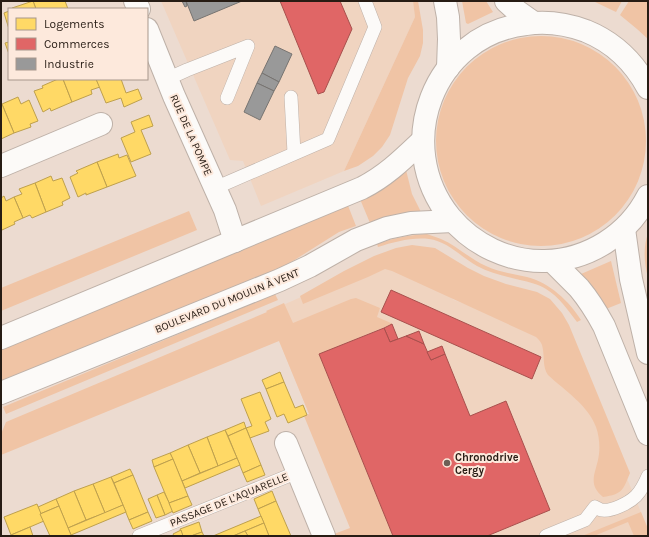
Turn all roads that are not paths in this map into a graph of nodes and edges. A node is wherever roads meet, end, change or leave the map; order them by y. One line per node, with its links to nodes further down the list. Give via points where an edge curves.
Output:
1 (365, 1): 14 (lane, via 375,27 328,139)
2 (445, 1): 6 (main road, via 449,39)
3 (506, 1): 4 (main road)
4 (534, 23): 6 (main road, via 510,27 486,36 466,50); 7 (main road, via 581,29 612,45)
5 (148, 32): 8 (main road, RUE DE LA POMPE)
6 (448, 68): 13 (main road, via 430,102)
7 (642, 71): 9 (main road)
8 (167, 79): 11 (lane, via 248,46); 16 (main road, RUE DE LA POMPE)
9 (648, 88)
10 (291, 97): 14 (lane)
11 (227, 98)
12 (101, 124): 15 (main road)
13 (423, 140): 18 (main road, via 424,162 430,183); 20 (main road, via 402,160 371,183)
14 (294, 153): 16 (lane)
15 (1, 166)
16 (214, 188): 20 (main road, RUE DE LA POMPE)
17 (648, 196): 19 (main road, via 640,211)
18 (453, 221): 21 (main road, via 471,238 504,255); 24 (main road, BOULEVARD DU MOULIN À VENT, via 411,223 362,237 280,280)
19 (624, 228): 21 (main road, via 606,243 586,253); 23 (main road, via 631,279)
20 (236, 241): 22 (main road)
21 (552, 261): 25 (main road, via 579,289 600,318)
22 (1, 338)
23 (648, 353)
24 (1, 393)
25 (648, 434)
26 (286, 443): 27 (main road)
27 (298, 472): 29 (lane, PASSAGE DE L'AQUARELLE); 30 (main road)
28 (648, 476): 31 (lane, via 636,496 624,504 610,510 595,507 585,520)
29 (139, 536)
30 (324, 536)
31 (546, 536)

